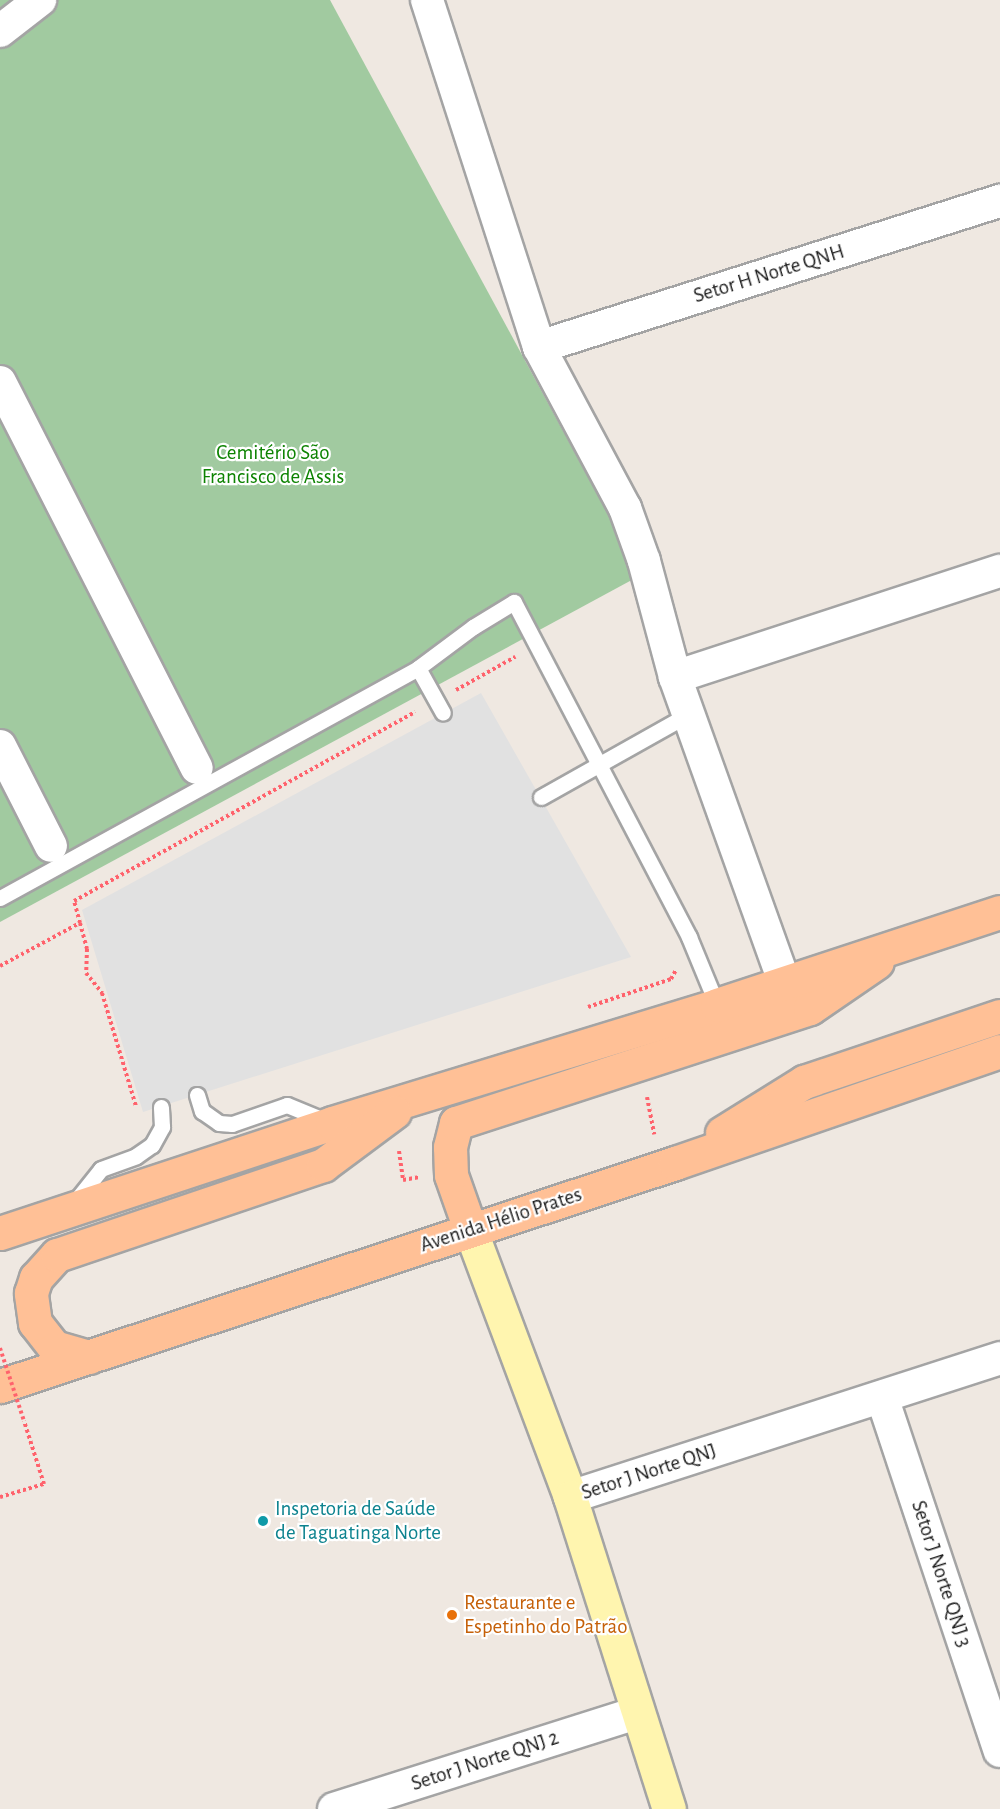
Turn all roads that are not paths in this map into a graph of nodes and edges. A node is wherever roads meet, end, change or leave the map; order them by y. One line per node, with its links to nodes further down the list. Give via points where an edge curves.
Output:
1 (40, 0): 3 (street)
2 (427, 0): 5 (street)
3 (0, 31)
4 (1000, 201): 5 (street, Setor H Norte QNH)
5 (539, 347): 9 (street, via 625,508 644,561)
6 (0, 382): 14 (street)
7 (1000, 571): 9 (street)
8 (418, 668): 10 (lane); 13 (lane, via 473,627 514,603); 17 (lane)
9 (675, 677): 11 (street)
10 (439, 707)
11 (689, 714): 13 (lane); 20 (street)
12 (0, 746): 16 (street)
13 (600, 763): 15 (lane); 21 (lane, via 689,937)
14 (197, 768)
15 (541, 797)
16 (51, 846)
17 (0, 898)
18 (1000, 912): 19 (main road)
19 (906, 943): 20 (main road); 30 (main road, via 810,1008 456,1123 450,1148 451,1175)
20 (784, 981): 21 (main road)
21 (717, 1005): 25 (main road)
22 (1000, 1016): 28 (main road, via 804,1082)
23 (1000, 1051): 28 (main road, Avenida Hélio Prates)
24 (197, 1095): 27 (lane, via 202,1111 219,1123 232,1124 287,1105)
25 (412, 1098): 27 (main road); 32 (main road, via 323,1165 57,1255 36,1278 31,1304 35,1323 54,1347)
26 (162, 1113): 29 (lane, via 152,1145 136,1156 101,1169)
27 (332, 1123): 29 (main road)
28 (675, 1163): 30 (main road, Avenida Hélio Prates)
29 (66, 1213): 31 (main road)
30 (470, 1228): 32 (main road, Avenida Hélio Prates); 36 (main road, Setor J Norte QNJ)
31 (0, 1233)
32 (90, 1357): 34 (main road, Avenida Hélio Prates)
33 (1000, 1358): 35 (street, Setor J Norte QNJ)
34 (0, 1386)
35 (882, 1397): 36 (street, Setor J Norte QNJ); 38 (street, Setor J Norte QNJ 3)
36 (570, 1497): 37 (main road)
37 (636, 1713): 39 (street, Setor J Norte QNJ 2); 40 (main road)
38 (1000, 1751)
39 (334, 1809)
40 (669, 1809)

